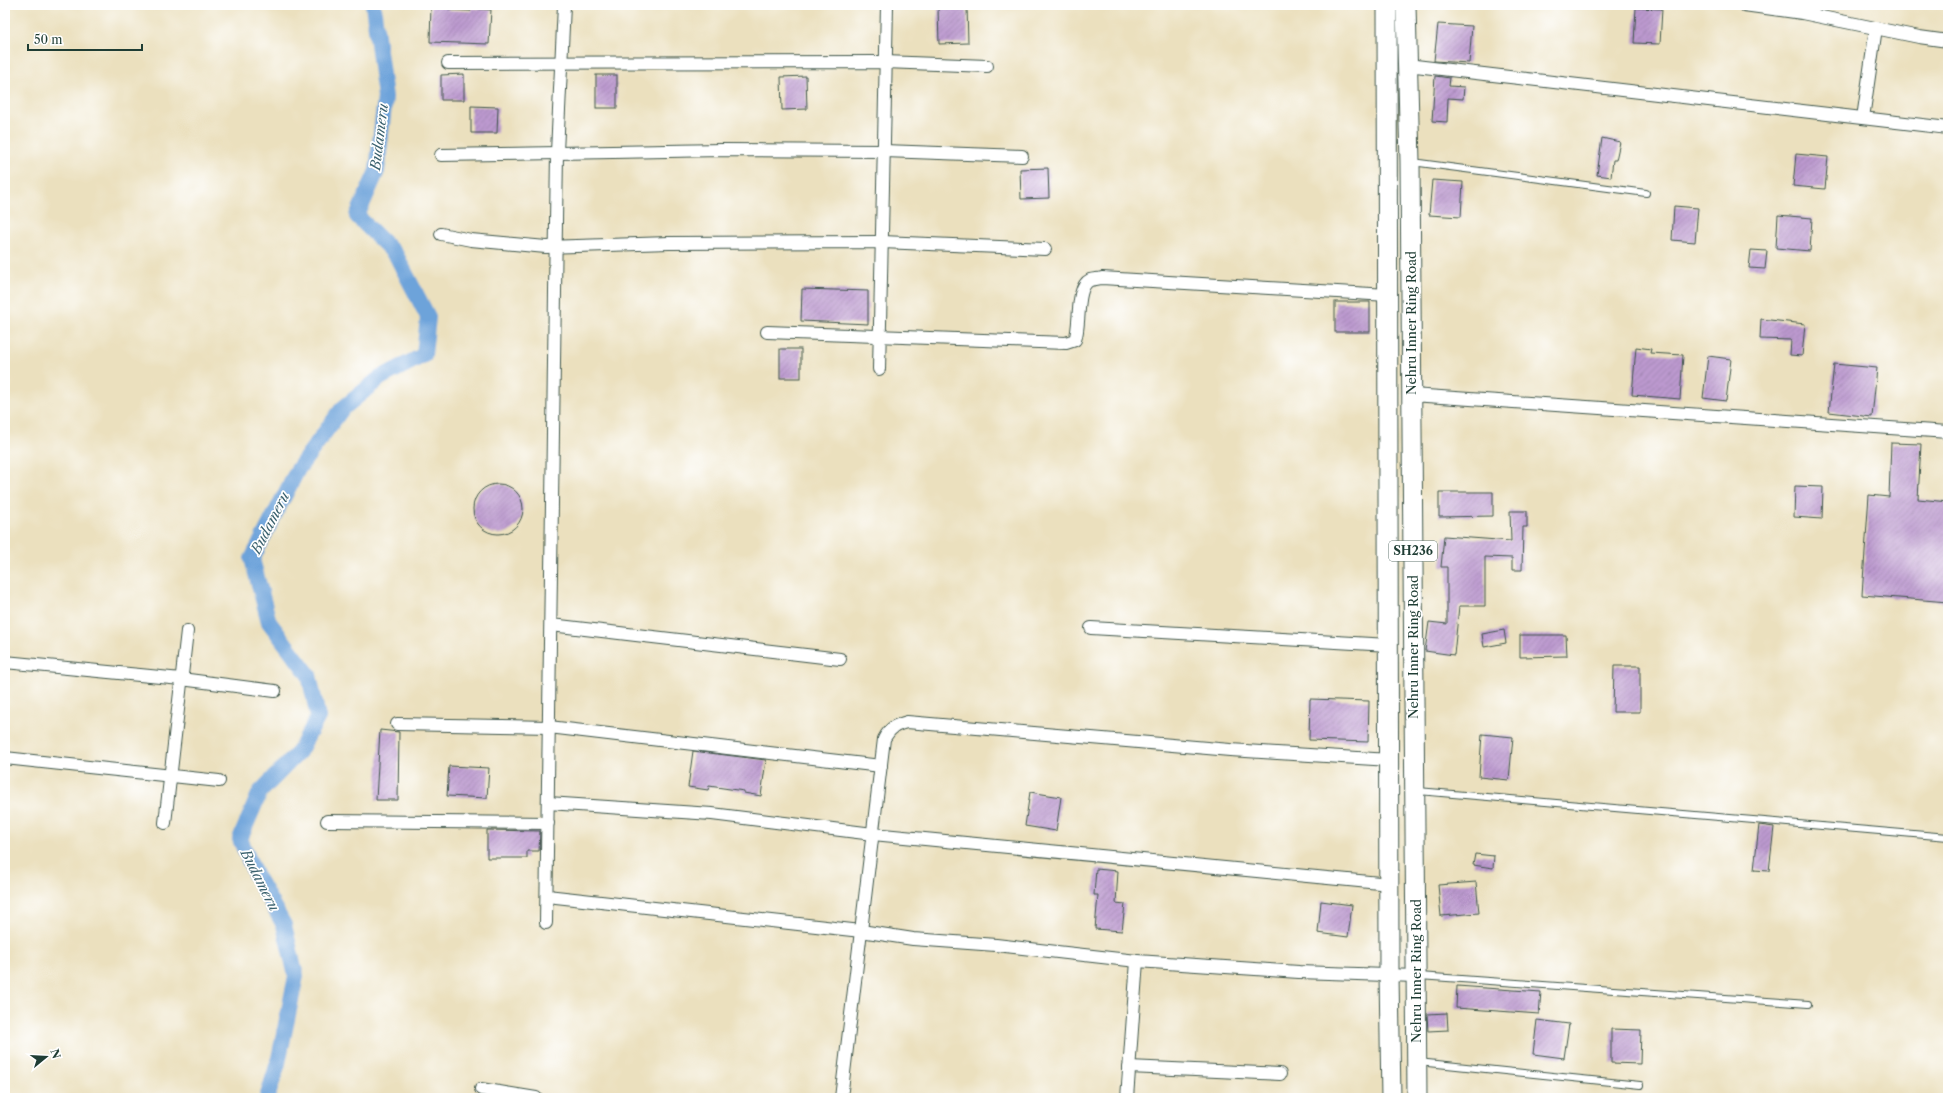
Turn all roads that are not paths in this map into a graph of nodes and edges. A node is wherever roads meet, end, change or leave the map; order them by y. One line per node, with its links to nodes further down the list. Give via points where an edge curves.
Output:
1 (564, 5): 10 (street)
2 (887, 5): 8 (street)
3 (1387, 5): 25 (main road, SH236)
4 (1406, 5): 11 (main road, Nehru Inner Ring Road / SH236)
5 (1744, 5): 6 (street, via 1802,13)
6 (1876, 28): 7 (street); 13 (street)
7 (1948, 41)
8 (885, 62): 10 (street); 12 (street); 15 (street)
9 (448, 63): 10 (street)
10 (561, 63): 16 (street)
11 (1407, 65): 13 (street); 19 (main road, Nehru Inner Ring Road / SH236)
12 (987, 66)
13 (1863, 118): 14 (street)
14 (1948, 128)
15 (884, 151): 16 (street); 18 (street); 22 (street)
16 (557, 152): 17 (street); 23 (street)
17 (441, 154)
18 (1022, 156)
19 (1410, 162): 20 (lane); 29 (main road, Nehru Inner Ring Road / SH236)
20 (1646, 193)
21 (441, 234): 23 (street, via 471,240)
22 (882, 242): 23 (street); 24 (street); 27 (street)
23 (556, 246): 31 (street)
24 (1045, 249)
25 (1388, 295): 27 (street, via 1102,278 1089,281 1081,289 1078,332 1075,340 1066,342); 34 (main road, SH236)
26 (767, 332): 27 (street)
27 (880, 335): 28 (street)
28 (879, 369)
29 (1412, 395): 30 (street); 46 (main road, Nehru Inner Ring Road / SH236)
30 (1948, 432)
31 (551, 625): 35 (street); 40 (street)
32 (1091, 628): 34 (street)
33 (186, 631): 37 (street)
34 (1389, 645): 42 (main road, SH236)
35 (840, 659)
36 (5, 662): 37 (street)
37 (181, 679): 38 (street); 44 (street)
38 (275, 691)
39 (397, 724): 40 (street)
40 (549, 727): 43 (street); 47 (street)
41 (5, 758): 44 (street)
42 (1390, 760): 43 (street, via 1230,750 907,722 889,729 884,739); 53 (main road, SH236)
43 (881, 766): 51 (street)
44 (171, 776): 45 (street); 49 (street)
45 (219, 781)
46 (1414, 791): 52 (lane); 59 (main road, Nehru Inner Ring Road / SH236)
47 (548, 803): 50 (street); 51 (street, via 712,814)
48 (327, 821): 50 (street)
49 (165, 823)
50 (548, 823): 54 (street)
51 (873, 834): 53 (street); 56 (street)
52 (1948, 837)
53 (1390, 884): 58 (main road, SH236)
54 (547, 896): 55 (street); 56 (street)
55 (546, 923)
56 (860, 931): 57 (street); 67 (street, via 858,967)
57 (1137, 961): 58 (street); 62 (street)
58 (1389, 975): 59 (street); 69 (main road, SH236)
59 (1416, 976): 60 (lane); 61 (main road, Nehru Inner Ring Road / SH236)
60 (1808, 1004)
61 (1417, 1062): 64 (lane); 70 (main road, Nehru Inner Ring Road / SH236)
62 (1129, 1067): 63 (street); 68 (street)
63 (1280, 1074)
64 (1640, 1085)
65 (481, 1089): 66 (street)
66 (536, 1098)
67 (841, 1098)
68 (1127, 1098)
69 (1391, 1098)
70 (1417, 1098)

